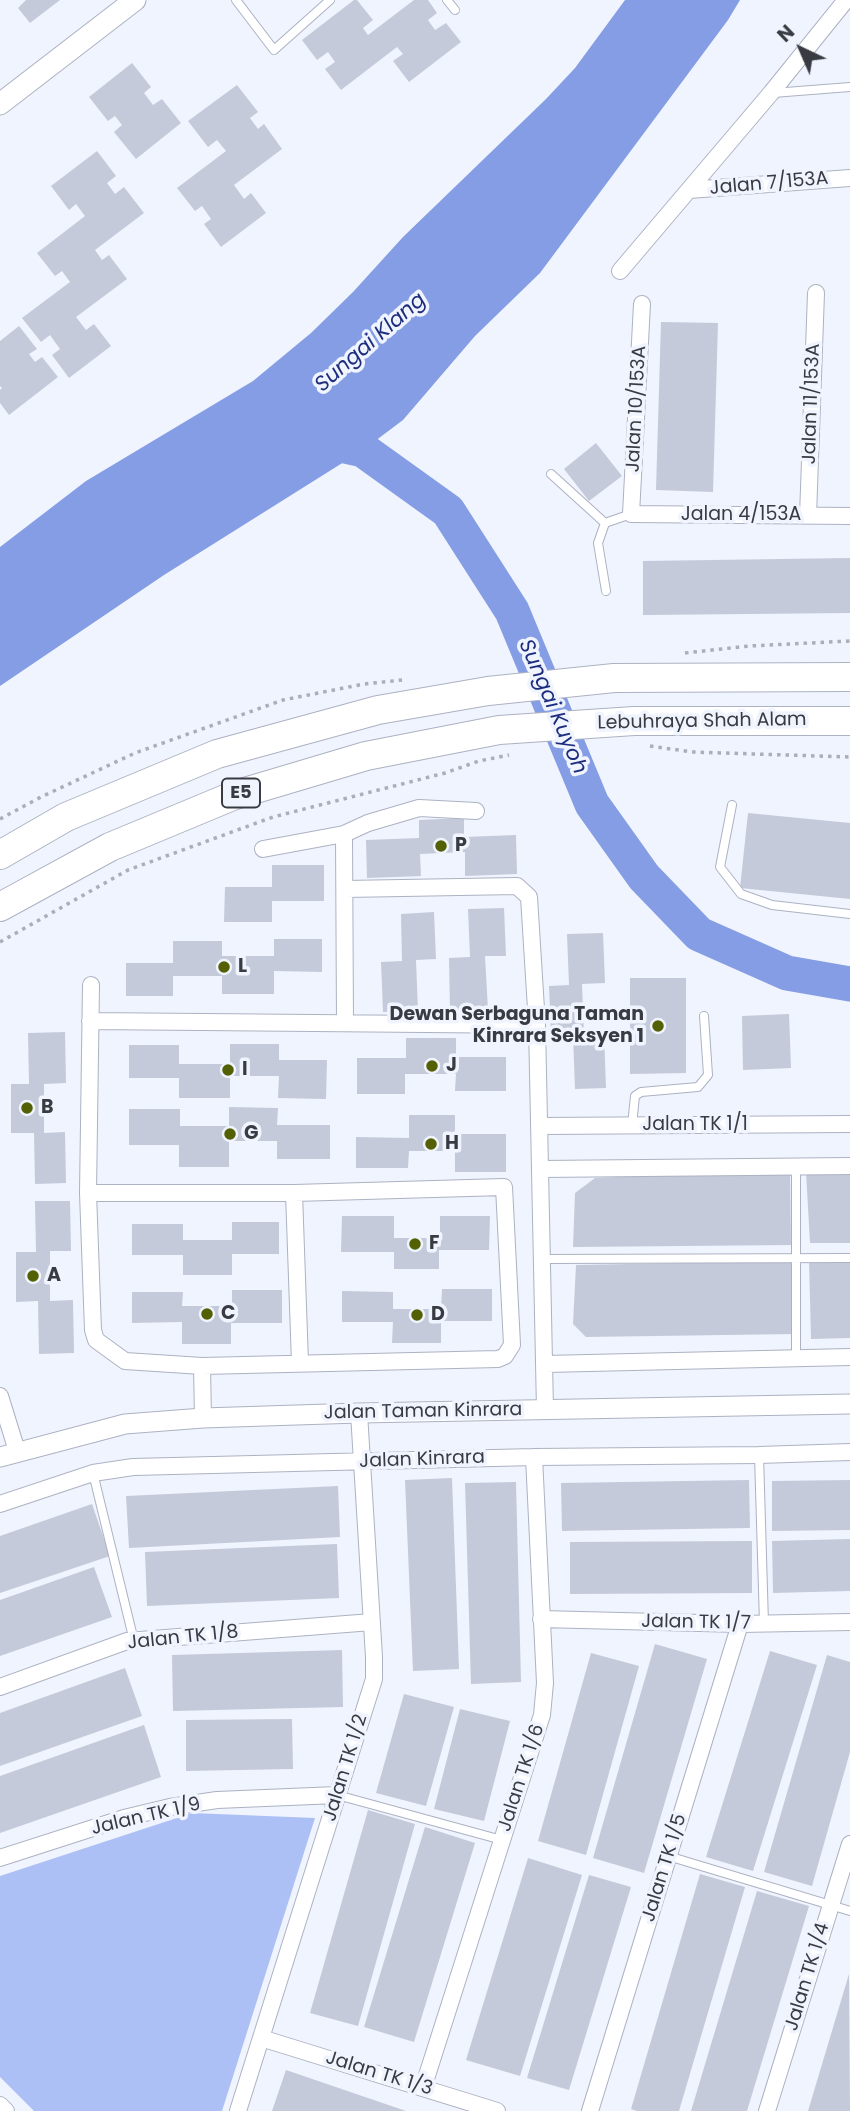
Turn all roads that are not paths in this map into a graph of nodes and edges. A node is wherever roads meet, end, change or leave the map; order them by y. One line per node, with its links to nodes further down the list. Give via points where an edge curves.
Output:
1 (135, 0): 9 (main road)
2 (236, 0): 3 (lane, via 274,50)
3 (330, 0)
4 (447, 0): 6 (lane)
5 (846, 3): 8 (street)
6 (455, 10)
7 (850, 87): 8 (lane)
8 (771, 93): 11 (street)
9 (0, 104)
10 (850, 178): 11 (street, Jalan 7/153A)
11 (689, 190): 12 (street)
12 (621, 271)
13 (816, 293): 17 (street, Jalan 11/153A)
14 (642, 304): 16 (street, Jalan 10/153A)
15 (551, 474): 19 (lane)
16 (631, 514): 17 (street, Jalan 4/153A); 19 (lane)
17 (808, 516): 18 (street, Jalan 4/153A)
18 (850, 516)
19 (605, 523): 20 (lane, via 598,543)
20 (606, 591)
21 (850, 677): 27 (highway, E5, via 614,677 488,691 378,710 217,754 66,817)
22 (850, 721): 29 (highway, Lebuhraya Shah Alam / E5, via 637,733 499,730 366,756 235,794 110,847)
23 (732, 805): 30 (lane, via 720,867 741,894 772,905)
24 (476, 811): 25 (street, via 419,808)
25 (344, 834): 26 (street); 28 (street)
26 (262, 849)
27 (0, 855)
28 (345, 889): 34 (street); 35 (street, via 517,886 529,897)
29 (0, 907)
30 (850, 914)
31 (91, 985): 33 (street)
32 (704, 1016): 37 (lane, via 708,1075 698,1087 640,1091 635,1096)
33 (90, 1021): 34 (street); 42 (street)
34 (345, 1023): 35 (street)
35 (537, 1025): 38 (street)
36 (850, 1124): 37 (street, Jalan TK 1/1)
37 (632, 1125): 38 (street, Jalan TK 1/1)
38 (540, 1126): 41 (street)
39 (796, 1166): 40 (street); 41 (street); 44 (lane)
40 (850, 1166)
41 (541, 1169): 46 (street)
42 (89, 1193): 43 (street); 51 (street, via 96,1340 125,1362)
43 (293, 1193): 49 (street); 49 (street, via 504,1187 512,1345 498,1359)
44 (796, 1258): 45 (lane); 46 (lane); 48 (lane)
45 (850, 1258)
46 (543, 1259): 50 (street)
47 (850, 1357): 48 (street)
48 (796, 1358): 50 (street)
49 (300, 1363): 51 (street)
50 (545, 1364): 54 (street)
51 (202, 1366): 56 (street)
52 (0, 1396): 58 (street)
53 (850, 1404): 54 (street, Jalan Taman Kinrara)
54 (545, 1410): 55 (street, Jalan Taman Kinrara)
55 (359, 1413): 56 (street, Jalan Taman Kinrara); 61 (street, Jalan TK 1/2)
56 (203, 1418): 58 (street, Jalan Taman Kinrara, via 125,1424)
57 (850, 1452): 59 (street, Jalan Kinrara)
58 (8, 1454)
59 (759, 1455): 60 (street, Jalan Kinrara); 68 (lane)
60 (534, 1457): 61 (street, Jalan Kinrara); 64 (street, Jalan TK 1/6)
61 (362, 1462): 62 (street, Jalan Kinrara, via 133,1467); 65 (street, Jalan TK 1/2)
62 (93, 1474): 63 (street, Jalan Kinrara); 69 (lane)
63 (0, 1504)
64 (541, 1619): 67 (street, Jalan TK 1/7); 72 (street, Jalan TK 1/6, via 542,1715)
65 (372, 1622): 69 (street, Jalan TK 1/8); 71 (street, Jalan TK 1/2, via 374,1679)
66 (850, 1622): 68 (street, Jalan TK 1/7)
67 (740, 1624): 68 (street, Jalan TK 1/7); 74 (street, Jalan TK 1/5)
68 (764, 1625)
69 (134, 1641): 70 (street, Jalan TK 1/8)
70 (0, 1687)
71 (337, 1795): 72 (lane); 75 (street, Jalan TK 1/9, via 217,1800 170,1807); 78 (street, Jalan TK 1/2)
72 (502, 1840): 79 (street, Jalan TK 1/6)
73 (850, 1844): 76 (street, Jalan TK 1/4)
74 (668, 1856): 76 (lane); 84 (street, Jalan TK 1/5)
75 (0, 1858)
76 (831, 1906): 77 (lane); 85 (street, Jalan TK 1/4)
77 (850, 1911)
78 (261, 2038): 79 (street, Jalan TK 1/3); 82 (street, Jalan TK 1/2)
79 (423, 2088): 83 (street, Jalan TK 1/3)
80 (0, 2105): 81 (street)
81 (6, 2111)
82 (238, 2111)
83 (497, 2111)
84 (590, 2111)
85 (767, 2111)

